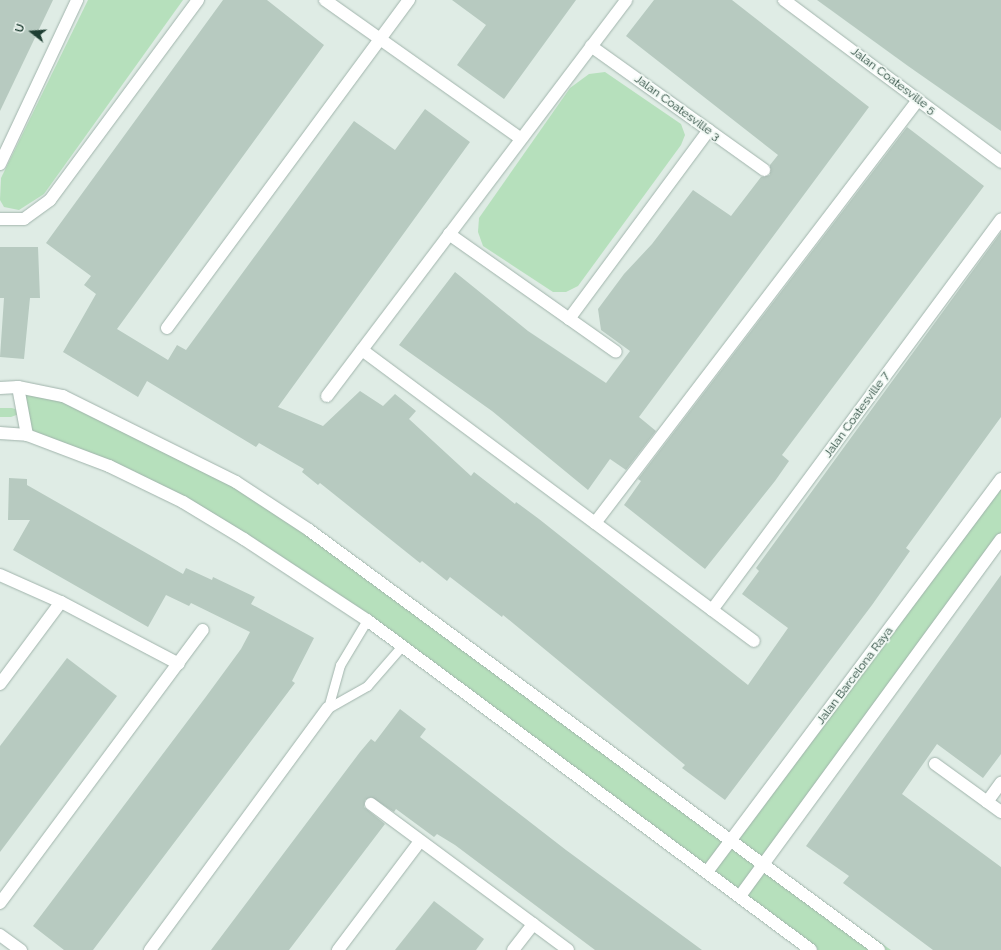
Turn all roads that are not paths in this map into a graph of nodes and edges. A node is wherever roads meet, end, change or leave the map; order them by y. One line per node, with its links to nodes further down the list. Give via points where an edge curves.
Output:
1 (77, 0): 13 (street)
2 (198, 0): 15 (street, via 50,200 24,218)
3 (325, 0): 7 (street)
4 (409, 0): 7 (street)
5 (626, 0): 8 (street)
6 (784, 0): 9 (street, Jalan Coatesville 5)
7 (380, 39): 11 (street); 19 (street)
8 (591, 46): 10 (street, Jalan Coatesville 3); 11 (street)
9 (918, 100): 12 (street, Jalan Coatesville 5); 28 (street)
10 (708, 130): 14 (street, Jalan Coatesville 3); 18 (street)
11 (521, 139): 17 (street)
12 (1001, 162)
13 (0, 164)
14 (764, 170)
15 (0, 219)
16 (1001, 220): 32 (street, Jalan Coatesville 7)
17 (449, 234): 18 (street); 20 (street)
18 (569, 319): 21 (street)
19 (167, 328)
20 (362, 350): 24 (street); 28 (street)
21 (616, 352)
22 (18, 387): 23 (street); 26 (street); 46 (street, via 63,396 236,482 309,530)
23 (0, 388)
24 (327, 396)
25 (0, 433): 26 (street)
26 (27, 435): 33 (street, via 109,466 183,502)
27 (1001, 479): 46 (street, Jalan Barcelona Raya)
28 (595, 523): 32 (street)
29 (1001, 539): 47 (street)
30 (0, 575): 31 (street)
31 (61, 602): 37 (street); 38 (street)
32 (712, 610): 35 (street)
33 (367, 620): 36 (street); 39 (lane, via 340,665)
34 (204, 630): 37 (street)
35 (754, 641)
36 (402, 647): 39 (lane, via 367,686); 48 (street)
37 (179, 664): 50 (street)
38 (0, 684)
39 (328, 708): 54 (street)
40 (935, 764): 42 (street)
41 (1001, 783): 42 (street)
42 (987, 802): 44 (street)
43 (371, 804): 45 (street)
44 (1001, 812)
45 (420, 840): 51 (street); 55 (street)
46 (733, 841): 47 (street); 48 (street, Jalan Barcelona Raya)
47 (763, 864): 49 (street); 59 (street)
48 (707, 872): 49 (street)
49 (740, 896): 58 (street)
50 (0, 903)
51 (533, 924): 56 (street); 57 (street)
52 (0, 934): 53 (street)
53 (21, 950)
54 (150, 950)
55 (338, 950)
56 (513, 950)
57 (568, 950)
58 (811, 950)
59 (879, 950)

